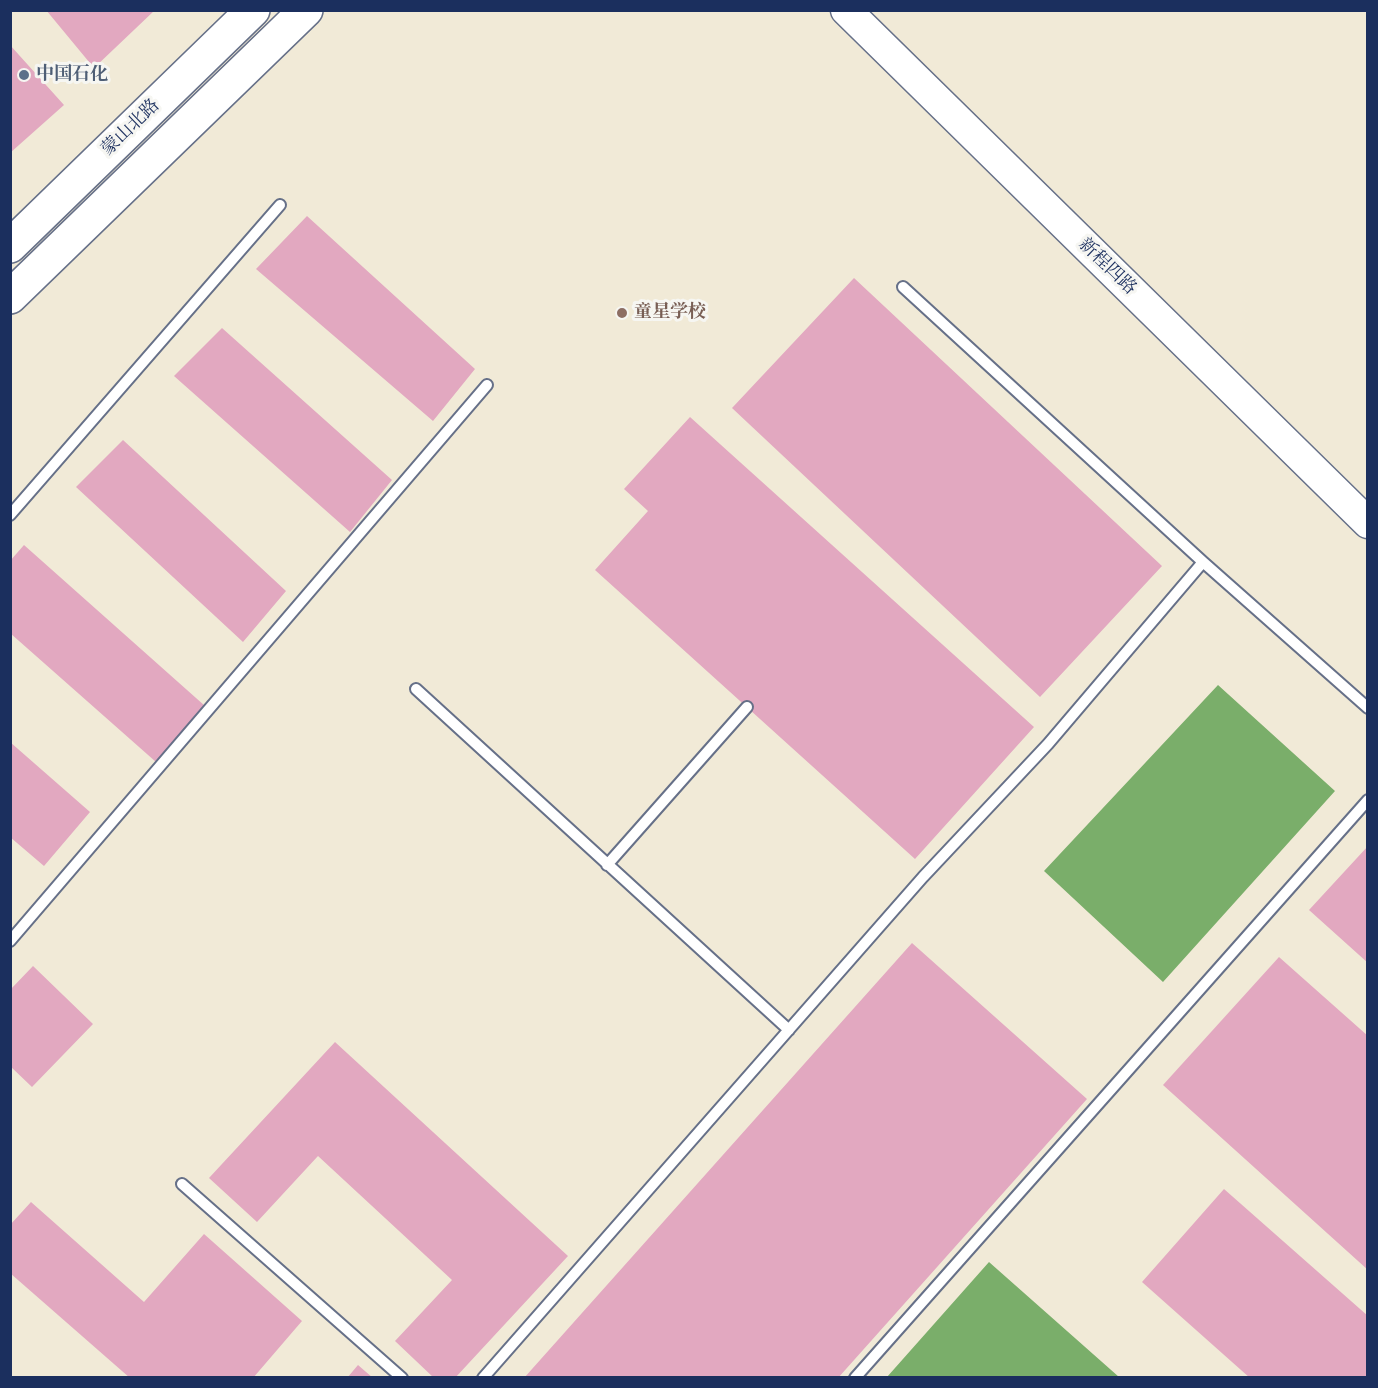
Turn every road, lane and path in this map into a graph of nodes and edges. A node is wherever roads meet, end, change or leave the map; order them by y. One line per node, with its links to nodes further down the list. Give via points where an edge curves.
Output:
1 (253, 10): 5 (main road, 蒙山北路)
2 (306, 10): 7 (main road)
3 (846, 10): 10 (street, 新程四路)
4 (280, 205): 9 (lane)
5 (10, 246)
6 (903, 287): 11 (lane)
7 (10, 297)
8 (487, 385): 17 (lane)
9 (10, 515)
10 (1368, 523)
11 (1203, 562): 14 (lane); 18 (lane, via 1048,744 923,877)
12 (416, 689): 16 (lane)
13 (747, 707): 16 (lane)
14 (1368, 708)
15 (1368, 800): 22 (lane)
16 (607, 865): 18 (lane)
17 (10, 941)
18 (789, 1030): 21 (lane)
19 (182, 1184): 20 (lane)
20 (402, 1377)
21 (483, 1377)
22 (855, 1377)

